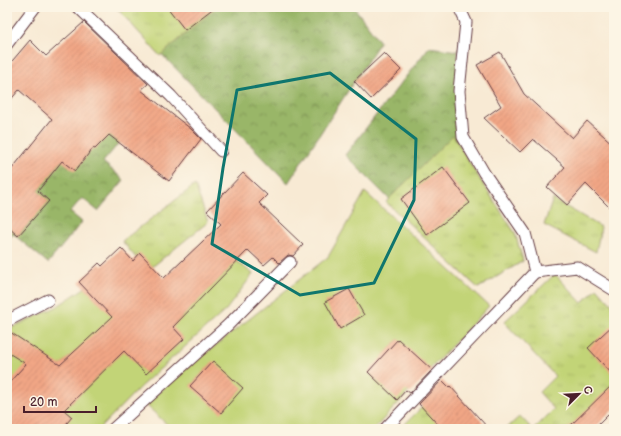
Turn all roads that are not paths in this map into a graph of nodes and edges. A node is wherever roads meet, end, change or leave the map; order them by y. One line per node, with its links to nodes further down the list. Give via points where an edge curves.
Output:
1 (35, 7): 4 (lane)
2 (78, 7): 5 (lane, via 171,96)
3 (459, 7): 7 (lane, via 466,22 459,91 463,137 525,233)
4 (7, 44)
5 (221, 151)
6 (290, 262): 11 (lane, via 228,325)
7 (535, 272): 8 (lane, via 577,267); 12 (lane)
8 (614, 290)
9 (48, 300): 10 (lane)
10 (7, 321)
11 (113, 429)
12 (384, 429)

